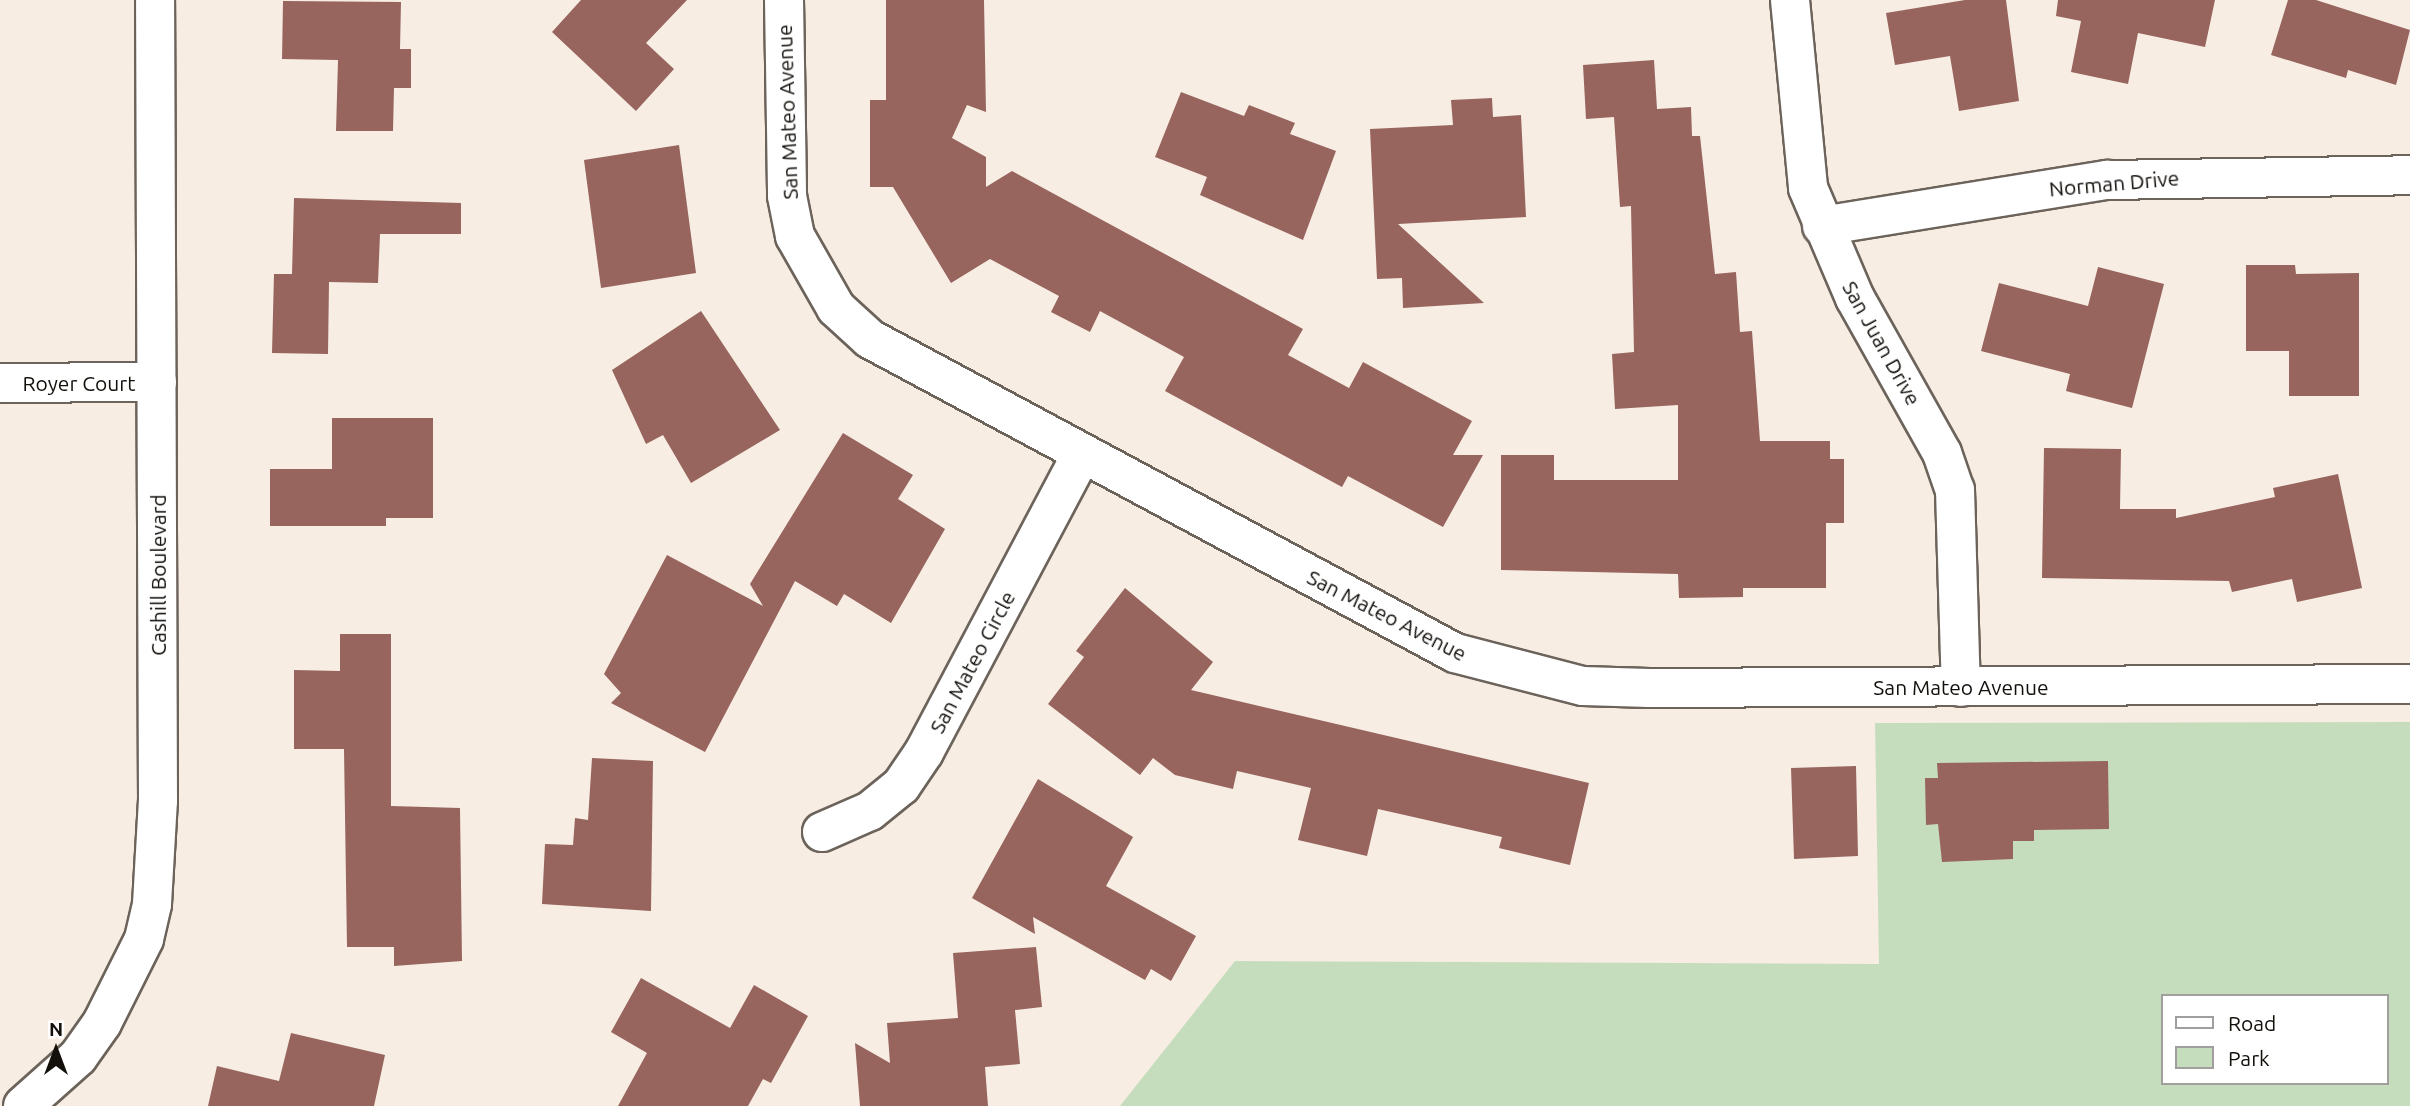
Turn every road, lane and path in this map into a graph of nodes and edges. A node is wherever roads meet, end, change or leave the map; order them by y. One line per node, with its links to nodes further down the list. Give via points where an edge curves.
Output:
1 (155, 0): 7 (street, Cashill Boulevard)
2 (784, 0): 8 (street, San Mateo Avenue, via 787,196 810,270 870,339)
3 (1790, 0): 5 (street, San Juan Drive, via 1801,148)
4 (2410, 175): 5 (street, Norman Drive, via 2107,180)
5 (1822, 226): 10 (street, San Juan Drive, via 1955,489)
6 (0, 383): 7 (street, Royer Court)
7 (158, 383): 12 (street, Cashill Boulevard, via 152,904 144,939 102,1023 78,1057)
8 (1082, 453): 10 (street, San Mateo Avenue, via 1414,633 1522,673 1583,686 1636,688); 11 (street, San Mateo Circle, via 908,775 870,811)
9 (2410, 684): 10 (street, San Mateo Avenue)
10 (1961, 687)
11 (822, 832)
12 (23, 1106)

